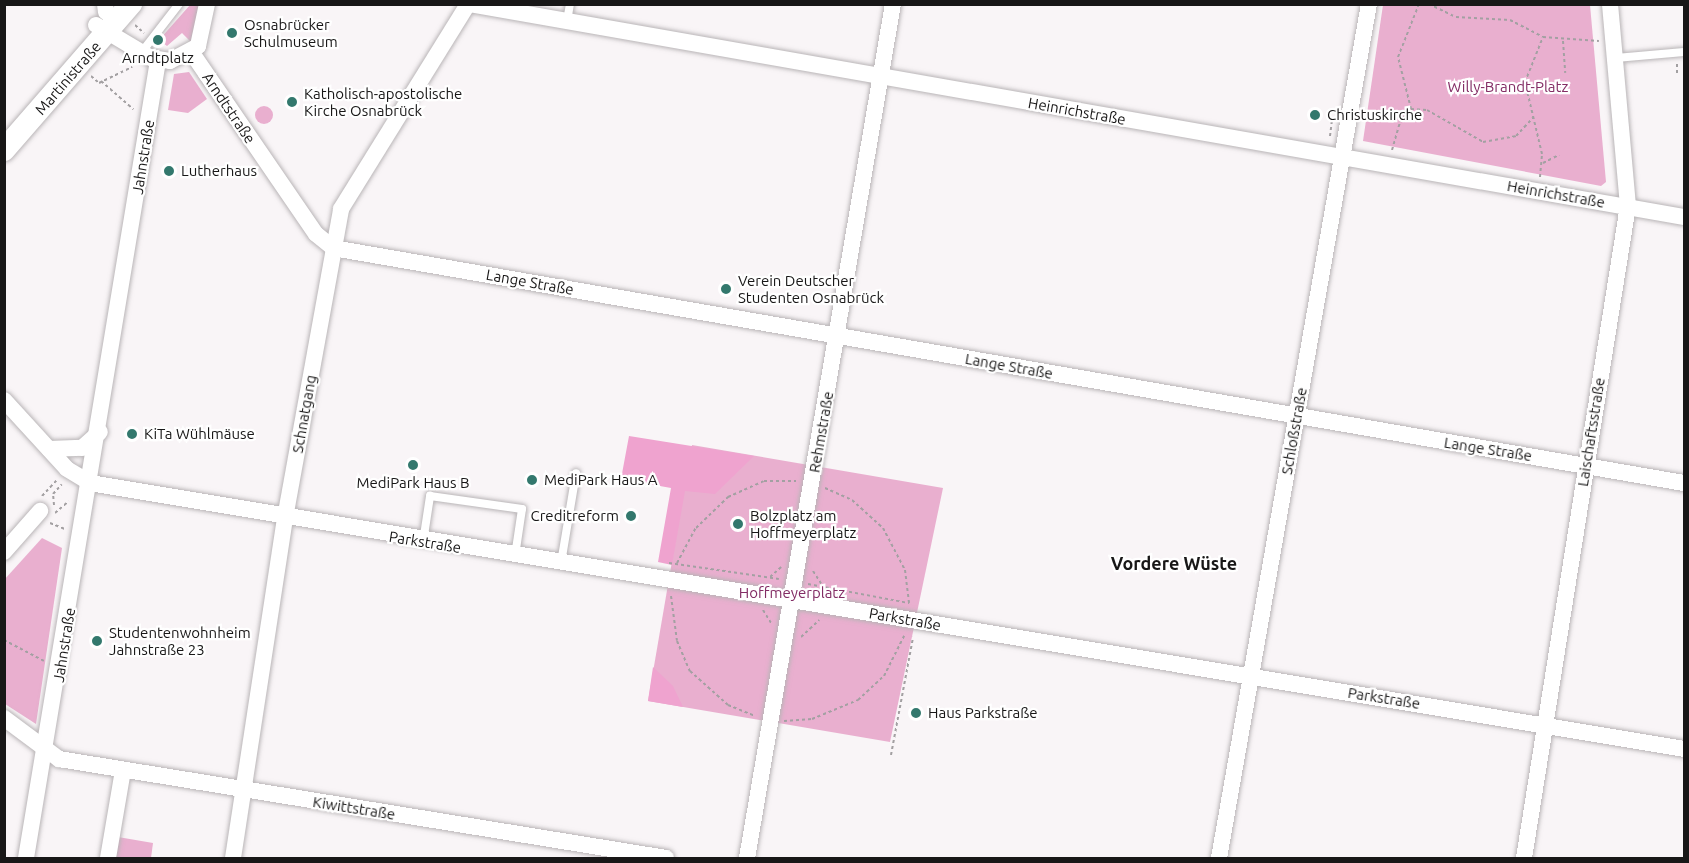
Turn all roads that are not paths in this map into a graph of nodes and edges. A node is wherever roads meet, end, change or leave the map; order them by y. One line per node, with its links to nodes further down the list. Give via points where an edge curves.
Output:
1 (132, 4): 9 (main road, Martinistraße)
2 (179, 4): 13 (lane)
3 (207, 4): 11 (street, via 202,37)
4 (469, 4): 8 (street, Heinrichstraße); 21 (street, Schnatgang, via 340,209)
5 (893, 4): 15 (street, Rehmstraße)
6 (1369, 4): 18 (street, Schloßstraße)
7 (1610, 4): 12 (street, Laischaftsstraße)
8 (569, 13): 15 (street, Heinrichstraße)
9 (105, 16): 13 (street); 16 (main road, Martinistraße); 17 (main road, Martinistraße)
10 (1684, 52): 12 (lane)
11 (192, 53): 14 (street); 21 (street, Arndtstraße, via 316,234)
12 (1616, 58): 19 (street, Laischaftsstraße)
13 (136, 60): 14 (street)
14 (158, 61): 25 (street, Jahnstraße)
15 (882, 77): 18 (street, Heinrichstraße); 22 (street, Rehmstraße)
16 (4, 129)
17 (4, 150)
18 (1343, 158): 19 (street, Heinrichstraße); 24 (street, Schloßstraße)
19 (1628, 206): 20 (street, Heinrichstraße); 27 (street, Laischaftsstraße)
20 (1684, 217)
21 (333, 248): 22 (street, Lange Straße); 32 (street, Schnatgang)
22 (837, 336): 24 (street, Lange Straße); 37 (street, Rehmstraße)
23 (4, 400): 26 (street)
24 (1296, 417): 27 (street, Lange Straße); 38 (street, Schloßstraße)
25 (101, 431): 26 (street, via 82,448); 29 (street, Jahnstraße)
26 (49, 449): 29 (street, via 67,469)
27 (1586, 465): 30 (street, Lange Straße); 40 (street, Laischaftsstraße)
28 (576, 473): 36 (lane)
29 (90, 483): 32 (street, Parkstraße); 42 (street, Jahnstraße)
30 (1684, 483)
31 (40, 511): 34 (street)
32 (285, 518): 33 (street, Parkstraße); 44 (street, Schnatgang)
33 (423, 542): 35 (street, Parkstraße); 35 (lane, via 430,496 522,509)
34 (4, 552)
35 (515, 556): 36 (street, Parkstraße)
36 (561, 563): 37 (street, Parkstraße)
37 (792, 599): 38 (street, Parkstraße); 49 (street, Rehmstraße)
38 (1251, 676): 40 (street, Parkstraße); 50 (street, Schloßstraße)
39 (4, 718): 42 (street, Kiwittstraße)
40 (1545, 724): 41 (street, Parkstraße); 51 (street, Laischaftsstraße)
41 (1684, 749)
42 (46, 750): 43 (street, Kiwittstraße, via 59,759); 45 (street, Jahnstraße)
43 (123, 770): 44 (street, Kiwittstraße); 46 (street)
44 (244, 790): 47 (street, Schnatgang); 48 (street, Kiwittstraße)
45 (26, 858)
46 (108, 858)
47 (233, 858)
48 (666, 858)
49 (747, 858)
50 (1219, 858)
51 (1524, 858)

